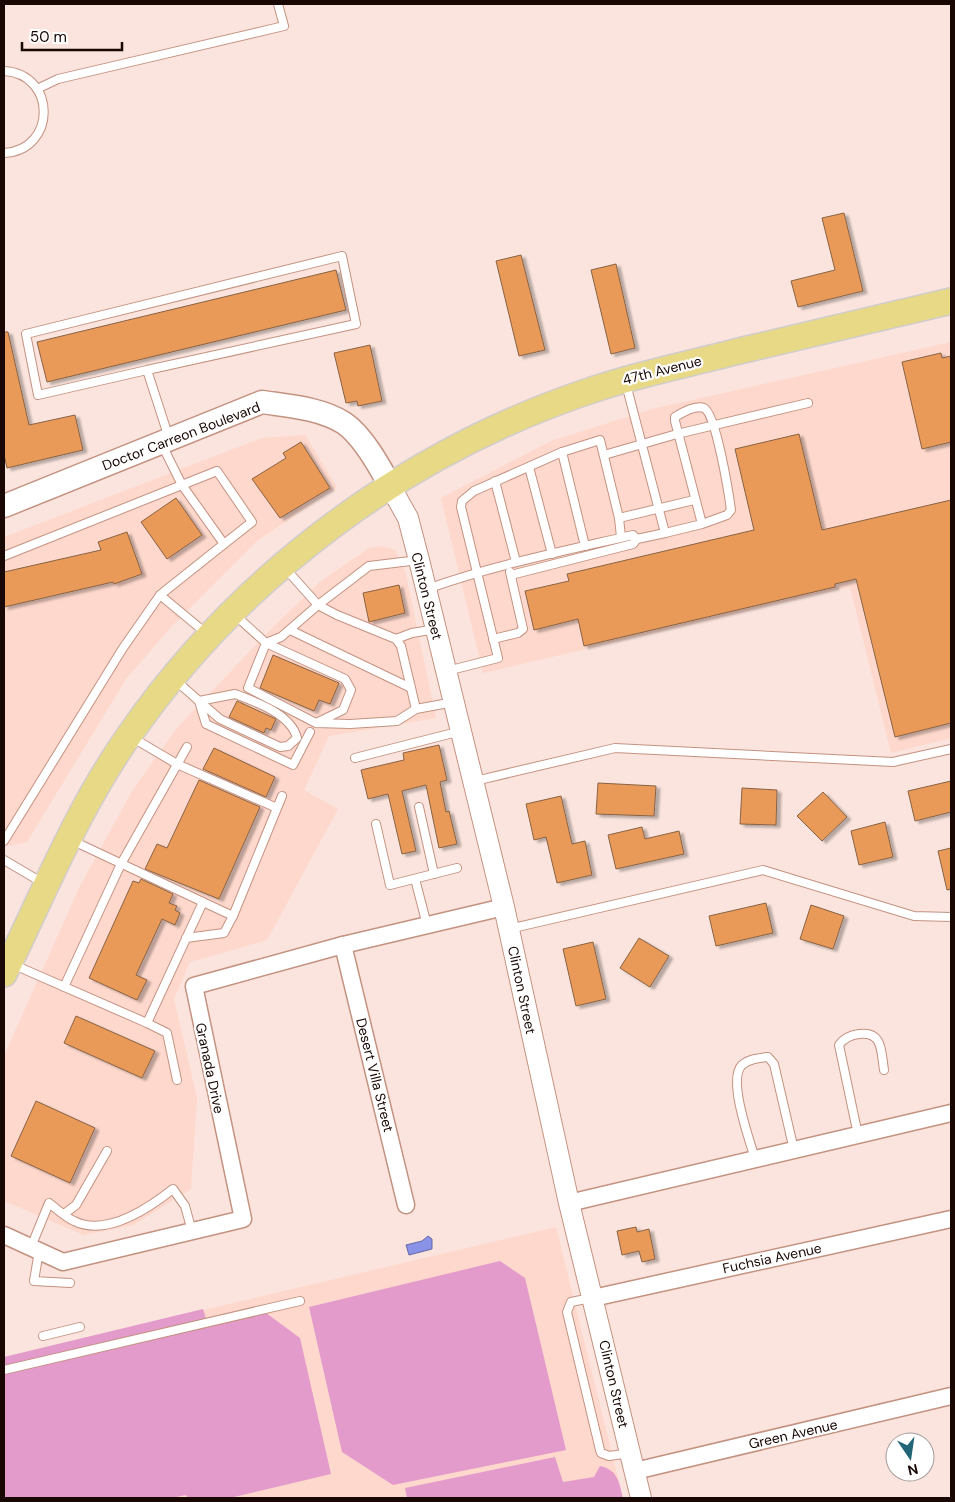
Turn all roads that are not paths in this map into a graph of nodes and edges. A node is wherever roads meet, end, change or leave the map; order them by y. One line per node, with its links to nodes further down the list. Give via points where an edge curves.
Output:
1 (278, 4): 3 (lane, via 284,26 58,79)
2 (4, 71): 3 (lane, via 23,77)
3 (37, 89): 4 (lane, via 44,110 40,130 26,146)
4 (4, 153)
5 (951, 301): 7 (main road, 47th Avenue)
6 (147, 370): 6 (lane, via 38,395 26,334 342,256 356,324); 11 (lane)
7 (625, 379): 12 (lane); 18 (main road, 47th Avenue, via 570,397 491,430)
8 (808, 403): 9 (lane)
9 (714, 425): 10 (lane); 10 (lane, via 707,410 688,410 675,416); 23 (lane, via 731,510 727,515)
10 (677, 434): 12 (lane); 19 (lane)
11 (166, 441): 17 (lane); 18 (main road, Doctor Carreon Boulevard, via 262,402 306,408 345,424 374,456); 20 (main road, Doctor Carreon Boulevard)
12 (641, 443): 14 (lane); 21 (lane)
13 (562, 452): 14 (lane, via 600,440); 15 (lane); 28 (lane)
14 (604, 455): 22 (lane)
15 (529, 467): 16 (lane); 29 (lane)
16 (495, 481): 32 (lane); 34 (lane, via 474,491 462,501 460,508)
17 (182, 485): 27 (lane); 27 (lane, via 217,471 252,522); 30 (lane)
18 (390, 486): 31 (street, Clinton Street, via 408,518); 33 (main road, 47th Avenue, via 322,532)
19 (694, 500): 21 (lane); 23 (lane)
20 (4, 506)
21 (657, 509): 22 (lane); 24 (lane)
22 (618, 518): 25 (lane)
23 (702, 524): 24 (lane)
24 (665, 533): 26 (lane)
25 (621, 537): 26 (lane, via 633,534); 28 (lane)
26 (637, 539): 35 (lane, via 634,544)
27 (224, 544): 37 (lane)
28 (585, 546): 29 (lane)
29 (552, 554): 32 (lane)
30 (4, 556)
31 (419, 560): 36 (street, Clinton Street); 38 (lane, via 369,566)
32 (512, 563): 34 (lane); 35 (lane)
33 (283, 565): 38 (lane); 39 (main road, 47th Avenue)
34 (476, 571): 36 (lane); 44 (lane)
35 (511, 575): 44 (lane, via 523,629)
36 (426, 589): 40 (street, Clinton Street)
37 (160, 595): 42 (lane); 66 (lane, via 123,648)
38 (318, 605): 41 (lane); 43 (lane)
39 (233, 613): 42 (main road, 47th Avenue); 45 (lane)
40 (436, 629): 43 (lane); 46 (street, Clinton Street)
41 (290, 630): 45 (lane); 48 (lane)
42 (210, 637): 47 (main road, 47th Avenue)
43 (396, 639): 48 (lane, via 401,646)
44 (493, 639): 46 (lane, via 498,658)
45 (266, 644): 52 (lane, via 248,688); 52 (lane, via 345,679 351,690 343,710)
46 (446, 671): 50 (street, Clinton Street)
47 (173, 678): 49 (lane); 55 (main road, 47th Avenue)
48 (412, 688): 51 (lane)
49 (198, 701): 49 (lane, via 220,719 280,747 288,746 297,738 286,720 235,694); 53 (lane, via 206,724 293,764)
50 (454, 702): 51 (lane); 54 (street, Clinton Street)
51 (416, 709): 52 (lane, via 397,721)
52 (316, 723)
53 (310, 732)
54 (461, 732): 58 (lane); 60 (street, Clinton Street)
55 (129, 736): 59 (lane); 65 (main road, 47th Avenue)
56 (187, 746): 59 (lane)
57 (951, 749): 60 (lane, via 892,762 615,748)
58 (355, 758)
59 (177, 764): 63 (lane); 68 (lane)
60 (473, 781): 74 (street, Clinton Street)
61 (282, 796): 63 (lane)
62 (419, 806): 70 (lane)
63 (277, 808): 75 (lane)
64 (376, 824): 71 (lane, via 390,885)
65 (67, 838): 68 (lane); 72 (main road, 47th Avenue)
66 (4, 841)
67 (4, 860): 72 (lane)
68 (121, 864): 73 (lane); 82 (lane)
69 (457, 868): 70 (lane)
70 (434, 874): 71 (lane)
71 (415, 879): 77 (lane)
72 (45, 884): 81 (main road, 47th Avenue)
73 (203, 902): 75 (lane); 79 (lane)
74 (504, 907): 77 (street, Granada Drive); 78 (street, Clinton Street)
75 (232, 916): 79 (lane, via 224,934)
76 (951, 917): 78 (lane, via 914,916 763,870)
77 (427, 925): 80 (street, Granada Drive)
78 (509, 929): 91 (street, Clinton Street)
79 (186, 938): 83 (lane)
80 (343, 945): 92 (street, Desert Villa Street); 95 (street, Granada Drive, via 194,986 243,1218)
81 (5, 971): 82 (lane)
82 (64, 987): 83 (lane)
83 (146, 1023): 85 (lane, via 167,1034)
84 (884, 1070): 87 (lane, via 881,1048 870,1032 850,1035 839,1045)
85 (177, 1080)
86 (951, 1113): 87 (street)
87 (858, 1135): 88 (street)
88 (794, 1150): 90 (street); 90 (lane, via 774,1064 768,1058 755,1058 742,1065 737,1075 738,1099)
89 (107, 1151): 93 (lane, via 76,1205)
90 (755, 1160): 91 (street)
91 (569, 1204): 99 (street, Clinton Street)
92 (406, 1205)
93 (64, 1214): 95 (lane, via 75,1222 98,1226 130,1217 173,1189 185,1206); 97 (lane, via 49,1202)
94 (951, 1219): 99 (street, Fuchsia Avenue)
95 (192, 1231): 97 (street, Granada Drive, via 63,1262)
96 (4, 1235): 97 (street, Granada Drive)
97 (35, 1249): 98 (lane, via 34,1281)
98 (70, 1283)
99 (593, 1298): 105 (street, Clinton Street); 105 (lane, via 571,1302 567,1312 602,1453)
100 (300, 1301): 103 (lane)
101 (80, 1327): 102 (lane)
102 (43, 1336)
103 (4, 1370)
104 (951, 1396): 105 (street, Green Avenue)
105 (632, 1462): 106 (street, Clinton Street)
106 (641, 1498)

